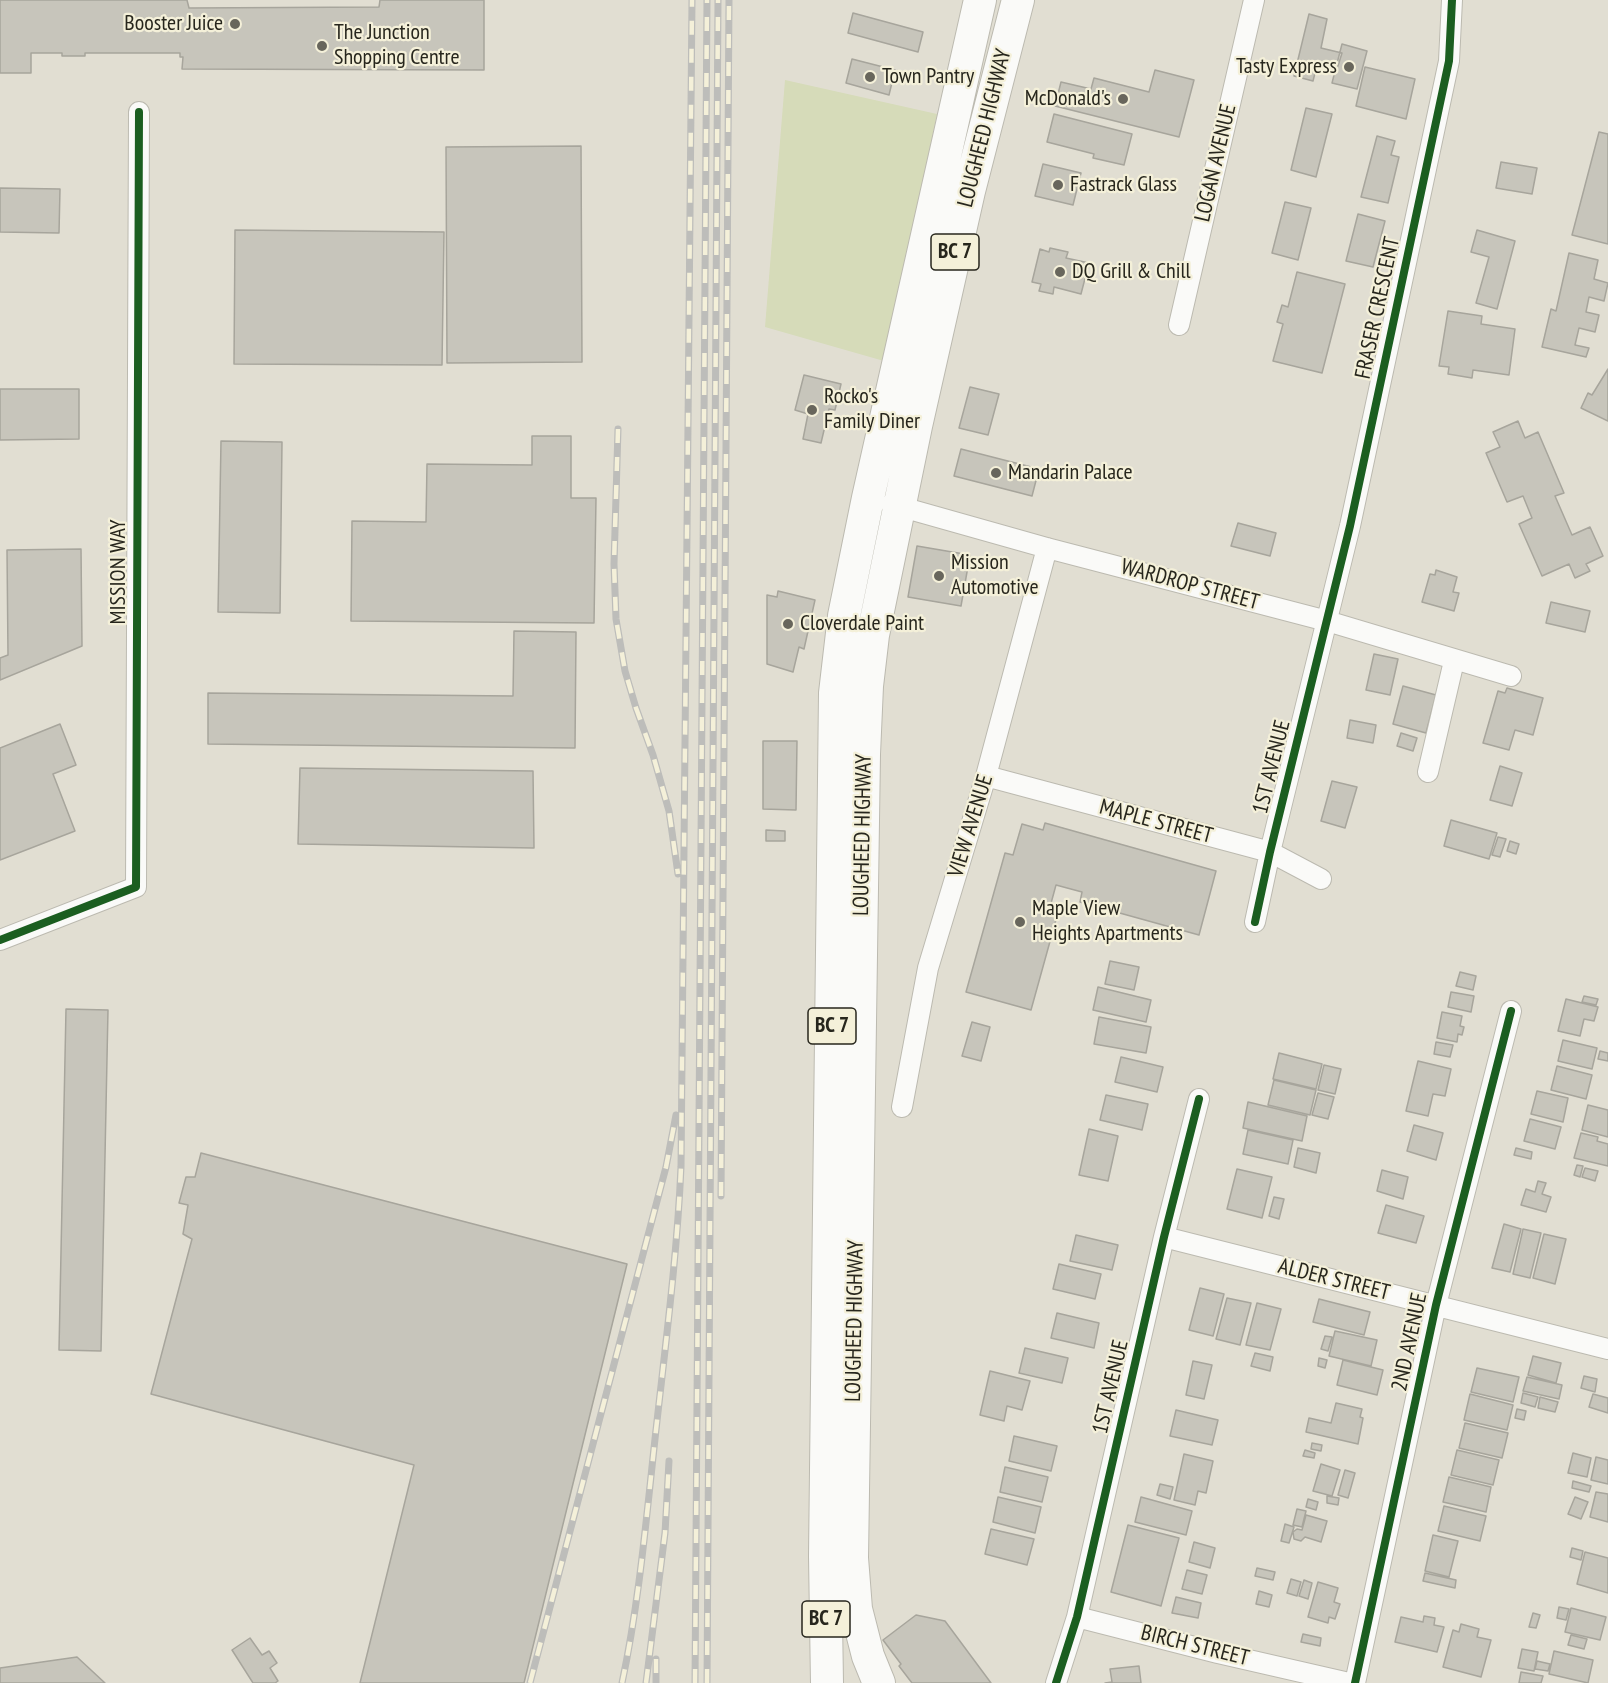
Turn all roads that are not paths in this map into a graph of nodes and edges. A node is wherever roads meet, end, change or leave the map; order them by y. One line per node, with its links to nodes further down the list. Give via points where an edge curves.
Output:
1 (980, 0): 7 (main road, LOUGHEED HIGHWAY / BC 7)
2 (1018, 0): 8 (main road, LOUGHEED HIGHWAY / BC 7, via 969,191)
3 (1254, 0): 6 (street, LOGAN AVENUE)
4 (1450, 0): 10 (street, FRASER CRESCENT, via 1449,61)
5 (139, 112): 18 (street, MISSION WAY, via 136,887)
6 (1179, 326)
7 (868, 498): 8 (street, WARDROP STREET); 26 (main road, LOUGHEED HIGHWAY / BC 7, via 844,616 835,693 825,1556)
8 (900, 506): 9 (street, WARDROP STREET); 27 (main road, LOUGHEED HIGHWAY / BC 7, via 873,635 864,765 852,1558 856,1610)
9 (1047, 548): 10 (street, WARDROP STREET); 14 (street, VIEW AVENUE)
10 (1327, 621): 11 (street, WARDROP STREET); 15 (street, 1ST AVENUE)
11 (1454, 661): 12 (street, WARDROP STREET); 13 (street)
12 (1511, 676)
13 (1428, 772)
14 (986, 776): 15 (street, MAPLE STREET); 21 (street, VIEW AVENUE, via 928,968)
15 (1269, 852): 16 (street, MAPLE STREET); 17 (street, 1ST AVENUE)
16 (1321, 879)
17 (1255, 922)
18 (0, 940)
19 (1511, 1011): 23 (street, 2ND AVENUE)
20 (1199, 1099): 22 (street, 1ST AVENUE)
21 (902, 1107)
22 (1164, 1237): 23 (street, ALDER STREET); 25 (street, 1ST AVENUE)
23 (1436, 1305): 24 (street, ALDER STREET); 30 (street, 2ND AVENUE)
24 (1608, 1349)
25 (1077, 1617): 28 (street, 1ST AVENUE); 29 (street, BIRCH STREET)
26 (827, 1683)
27 (879, 1683)
28 (1056, 1683)
29 (1349, 1683)
30 (1355, 1683)

